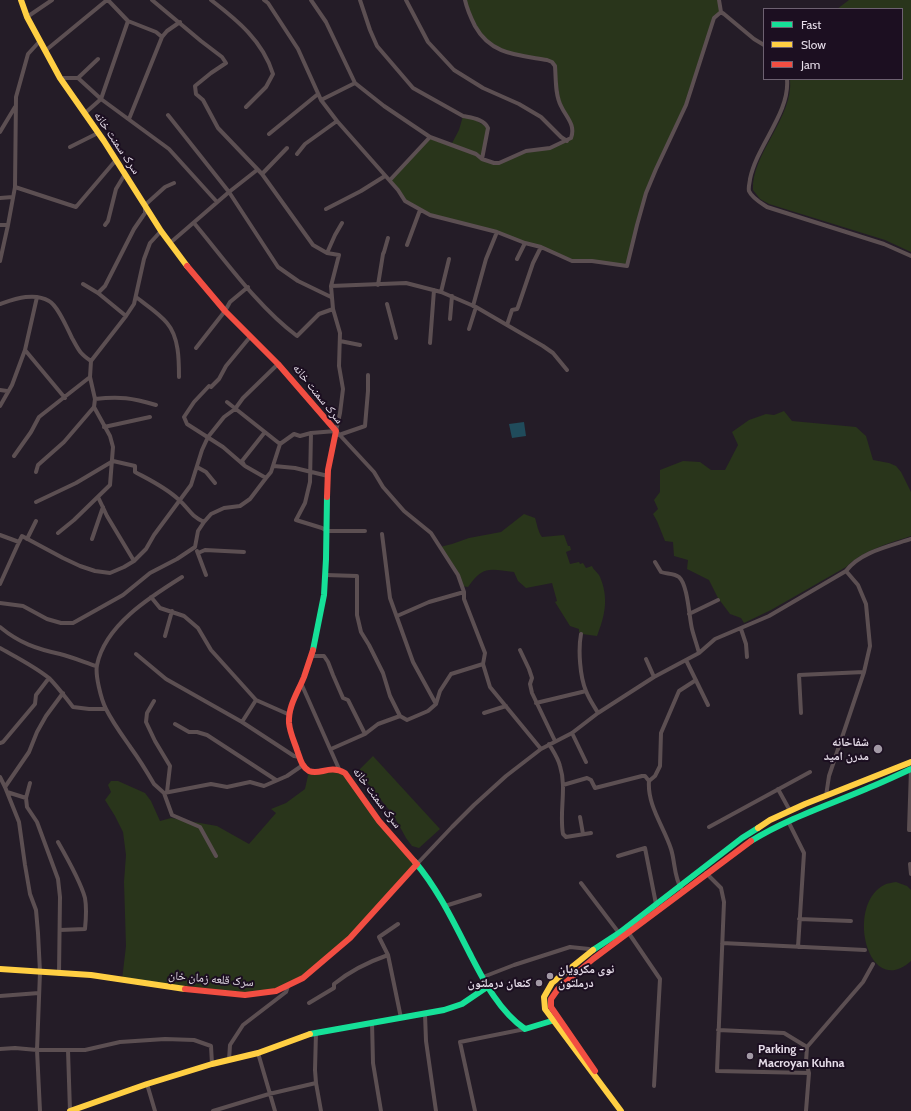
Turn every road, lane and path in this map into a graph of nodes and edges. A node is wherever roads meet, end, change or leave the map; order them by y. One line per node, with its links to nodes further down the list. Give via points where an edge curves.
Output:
1 (21, 0): 14 (street, سرک سمنت خانه)
2 (52, 0): 14 (street)
3 (107, 0): 15 (street); 20 (street)
4 (152, 0): 16 (street)
5 (211, 0): 30 (street, via 236,19 253,37 270,64 273,74 266,87)
6 (264, 0): 12 (street)
7 (311, 0): 25 (street, via 326,22)
8 (360, 0): 43 (street, via 377,46 413,88 463,116 486,124 488,128)
9 (406, 0): 39 (street, via 428,42 454,70 483,88 542,117)
10 (465, 0): 39 (street, via 476,27 494,47 507,53 547,60 555,66 559,100 573,131 571,138)
11 (719, 0): 13 (street)
12 (269, 2): 26 (street, via 298,49)
13 (721, 12): 19 (street); 70 (street, via 714,18 686,105 646,194 627,266 572,261)
14 (26, 17): 18 (street, سرک سمنت خانه)
15 (128, 21): 17 (street); 27 (street)
16 (180, 22): 17 (street); 45 (street, via 222,57 226,64 211,72 195,86 196,94 203,100 218,128)
17 (162, 37): 33 (street)
18 (39, 42): 20 (street, سرک سمنت خانه); 29 (street, via 28,54)
19 (763, 44)
20 (45, 51): 22 (street, سرک سمنت خانه)
21 (98, 59): 23 (street)
22 (60, 78): 23 (street); 31 (street, سرک سمنت خانه)
23 (78, 78): 27 (street)
24 (787, 80): 73 (street, via 782,108 753,167 750,191 758,202 767,207 884,244)
25 (355, 83): 28 (street); 38 (street, via 384,106)
26 (318, 94): 28 (street); 37 (street)
27 (101, 98): 31 (street); 33 (street)
28 (321, 100): 34 (street)
29 (15, 107): 35 (street); 51 (street)
30 (246, 107)
31 (84, 114): 36 (street, سرک سمنت خانه)
32 (168, 115): 52 (street)
33 (129, 119): 55 (street, via 169,149)
34 (337, 121): 42 (street, via 305,144); 48 (street)
35 (0, 132)
36 (98, 133): 40 (street); 44 (street, سرک سمنت خانه)
37 (269, 134)
38 (430, 136): 43 (street, via 476,154); 49 (street)
39 (567, 140): 43 (street, via 550,148 526,151 499,163)
40 (70, 147)
41 (287, 148): 47 (street)
42 (297, 154)
43 (482, 159)
44 (116, 160): 46 (street, سرک سمنت خانه); 51 (street, via 76,207)
45 (257, 170): 47 (street); 52 (street)
46 (125, 174): 56 (street, سرک سمنت خانه); 63 (street, via 116,189)
47 (262, 174): 71 (street, via 313,245)
48 (385, 176): 49 (street); 57 (street)
49 (390, 180): 58 (street, via 405,202)
50 (174, 183): 56 (street, via 165,187)
51 (15, 187): 53 (street)
52 (229, 192): 55 (street); 87 (street, via 278,267 298,281)
53 (13, 197): 54 (street); 62 (street)
54 (0, 198)
55 (218, 202): 59 (street)
56 (145, 206): 64 (street, سرک سمنت خانه); 83 (street, via 145,213 105,286)
57 (326, 209)
58 (420, 210): 65 (street, via 430,215); 69 (street)
59 (194, 223): 67 (street); 80 (street)
60 (342, 223): 71 (street)
61 (0, 225): 62 (street)
62 (8, 225): 72 (street)
63 (106, 225)
64 (161, 231): 67 (street, سرک سمنت خانه); 86 (street, via 150,243)
65 (497, 232): 68 (street); 90 (street, via 486,259)
66 (388, 238): 78 (street, via 382,254)
67 (170, 243): 92 (street, سرک سمنت خانه)
68 (526, 243): 70 (street); 75 (street)
69 (407, 245)
70 (541, 247): 95 (street, via 518,307 512,310)
71 (327, 253): 79 (street, via 338,255)
72 (1, 256): 76 (street)
73 (911, 256)
74 (448, 259): 82 (street)
75 (517, 259)
76 (0, 261)
77 (83, 284): 83 (street)
78 (378, 285): 79 (street); 81 (street, via 406,283)
79 (331, 286): 87 (street)
80 (248, 287): 91 (street, via 286,328 297,336 319,314); 92 (street, via 230,302)
81 (434, 290): 82 (street); 100 (street)
82 (441, 292): 84 (street)
83 (98, 293): 93 (street)
84 (452, 296): 90 (street); 94 (street)
85 (37, 297): 88 (street, via 25,297); 103 (street); 104 (street, via 49,301 80,354)
86 (136, 297): 93 (street); 109 (street, via 169,325 176,344)
87 (332, 297): 91 (street)
88 (0, 304)
89 (387, 304): 98 (street)
90 (474, 307): 95 (street); 96 (street)
91 (333, 309): 99 (street)
92 (225, 311): 97 (street, سرک سمنت خانه); 102 (street)
93 (126, 316): 104 (street)
94 (450, 319)
95 (507, 325): 106 (street, via 553,353)
96 (469, 329)
97 (250, 337): 105 (street, سرک سمنت خانه); 124 (street, via 226,366 219,379 202,393 184,417 187,424)
98 (396, 338)
99 (340, 341): 101 (street); 123 (street, via 339,366 343,390)
100 (430, 343)
101 (360, 345)
102 (196, 348)
103 (25, 350): 111 (street); 112 (street)
104 (91, 361): 108 (street)
105 (278, 364): 118 (street); 123 (street, سرک سمنت خانه)
106 (567, 370)
107 (368, 375): 123 (street, via 365,426)
108 (90, 377): 112 (street); 113 (street)
109 (179, 377)
110 (0, 390): 111 (street)
111 (8, 391): 116 (street)
112 (65, 398): 126 (street, via 39,417)
113 (95, 399): 115 (street, via 131,398); 117 (street)
114 (227, 402): 118 (street)
115 (156, 405)
116 (0, 406)
117 (94, 407): 120 (street); 131 (street, via 64,442 38,465)
118 (235, 409): 121 (street); 124 (street, via 224,417)
119 (150, 417): 120 (street)
120 (104, 427): 127 (street, via 113,447)
121 (266, 432): 125 (street); 128 (street, via 242,461)
122 (311, 433): 123 (street); 125 (street, via 300,436 294,434); 132 (street)
123 (338, 433): 133 (street, سرک سمنت خانه); 161 (street, via 374,472 383,487 404,511 432,533 458,575)
124 (208, 437): 128 (street); 130 (street)
125 (280, 444): 129 (street)
126 (14, 456)
127 (113, 461): 136 (street, via 110,485); 137 (street, via 135,466 135,472 164,487); 138 (street, via 76,483)
128 (245, 466): 134 (street)
129 (274, 466): 132 (street); 134 (street)
130 (197, 467): 135 (street, via 206,472); 137 (street, via 191,485)
131 (36, 472)
132 (309, 472): 133 (street); 143 (street, via 310,482 305,503 296,520)
133 (328, 476): 143 (street, سرک سمنت خانه)
134 (266, 478): 141 (street, via 250,499 240,506 224,508 211,514)
135 (215, 483)
136 (98, 497): 139 (street); 144 (street)
137 (179, 500): 141 (street, via 194,517); 154 (street, via 146,549)
138 (36, 502)
139 (103, 507): 148 (street); 154 (street)
140 (36, 521): 147 (street)
141 (204, 522): 151 (street, via 198,531)
142 (365, 531): 143 (street)
143 (327, 532): 158 (street, سرک سمنت خانه)
144 (58, 533)
145 (382, 534): 167 (street, via 390,598)
146 (0, 535): 150 (street)
147 (27, 539): 150 (street, via 22,536); 154 (street, via 95,571 110,572)
148 (92, 539)
149 (911, 539): 156 (street, via 869,553)
150 (18, 542): 160 (street)
151 (195, 547): 152 (street); 164 (street, via 150,573 123,595 72,623 47,619 23,606)
152 (198, 552): 153 (street); 157 (street)
153 (244, 552)
154 (134, 560)
155 (655, 562): 166 (street, via 660,572 679,577 687,596)
156 (846, 571): 169 (street, via 769,616); 182 (street, via 858,585 866,604 870,646)
157 (206, 575)
158 (326, 575): 176 (street, سرک سمنت خانه, via 321,613); 200 (street, via 358,576 358,615 361,632)
159 (182, 577): 162 (street)
160 (0, 584)
161 (464, 592): 167 (street, via 429,602); 180 (street, via 464,599 485,653)
162 (151, 597): 165 (street, via 160,608); 181 (street, via 117,627 108,639)
163 (718, 600): 166 (street)
164 (0, 603)
165 (172, 611): 171 (street); 189 (street, via 184,616 198,628 211,650)
166 (689, 614): 174 (street)
167 (397, 616): 192 (street, via 413,662)
168 (0, 628): 181 (street, via 42,651 61,654)
169 (741, 629): 174 (street, via 715,639); 177 (street)
170 (581, 634): 187 (street, via 580,658)
171 (165, 636)
172 (0, 648): 184 (street)
173 (520, 650): 191 (street, via 532,678 530,684)
174 (699, 653): 179 (street)
175 (136, 654): 201 (street, via 166,679)
176 (311, 656): 186 (street, سرک سمنت خانه); 204 (street, via 324,656 343,698 348,700)
177 (747, 657)
178 (646, 659): 183 (street)
179 (686, 660): 183 (street); 185 (street)
180 (483, 664): 192 (street, via 451,674 440,691); 194 (street, via 490,687)
181 (96, 666): 195 (street)
182 (864, 672): 198 (street, via 799,675); 226 (street, via 829,776)
183 (654, 677): 197 (street)
184 (48, 678): 188 (street); 206 (street, via 36,695 35,704)
185 (696, 680): 193 (street); 219 (street, via 679,691 661,733 660,766)
186 (301, 683): 199 (street, سرک سمنت خانه); 208 (street)
187 (586, 691): 191 (street); 197 (street)
188 (63, 693): 195 (street, via 73,707); 222 (street, via 46,716 29,752)
189 (256, 700): 199 (street); 201 (street)
190 (154, 701): 225 (street, via 147,713 146,722 170,766)
191 (536, 703): 205 (street)
192 (436, 704): 200 (street, via 428,712 407,720)
193 (708, 705)
194 (506, 706): 196 (street); 209 (street)
195 (106, 709): 225 (street, via 154,784)
196 (484, 713)
197 (598, 713): 203 (street)
198 (801, 713)
199 (290, 715): 210 (street, سرک سمنت خانه, via 289,722)
200 (400, 716): 204 (street, via 378,724)
201 (242, 722): 210 (street, via 294,756)
202 (175, 724): 218 (street, via 189,732 207,735)
203 (572, 733): 205 (street); 211 (street)
204 (365, 734): 208 (street)
205 (555, 741): 207 (street)
206 (0, 743)
207 (549, 744): 209 (street); 221 (street, via 560,766)
208 (331, 749): 214 (street)
209 (541, 749): 238 (street, via 474,805)
210 (300, 757): 213 (street, سرک سمنت خانه)
211 (586, 762)
212 (911, 762): 226 (street)
213 (303, 765): 214 (street, سرک سمنت خانه, via 309,772); 218 (street)
214 (339, 769): 238 (street, سرک سمنت خانه, via 345,773 379,821)
215 (911, 769): 230 (street); 232 (street)
216 (810, 772): 223 (street)
217 (0, 777): 222 (street)
218 (276, 780): 225 (street, via 264,786 250,782 227,788 211,784)
219 (649, 781): 221 (street, via 644,776 595,788 587,778); 243 (street, via 652,803 671,848)
220 (30, 783): 227 (street)
221 (563, 784): 234 (street, via 563,834 566,837)
222 (5, 787): 224 (street)
223 (778, 789): 228 (street, via 789,809); 231 (street)
224 (7, 792): 227 (street); 260 (street, via 19,822 30,894 36,910)
225 (165, 793): 236 (street, via 172,815 200,828)
226 (826, 796): 228 (street)
227 (26, 798): 250 (street, via 27,807 37,822 58,879)
228 (788, 812): 243 (street, via 742,838)
229 (580, 817): 234 (street)
230 (788, 821): 240 (street, via 747,843); 247 (street, via 804,853)
231 (709, 827)
232 (911, 830)
233 (591, 833): 234 (street)
234 (583, 834)
235 (58, 842): 250 (street, via 81,888 87,912 86,929)
236 (216, 856)
237 (618, 856): 245 (street, via 645,848)
238 (417, 864): 246 (street, سرک سمنت خانه); 263 (street, سرک قلعه زمان خان, via 350,938 303,978)
239 (910, 864): 241 (street)
240 (706, 874): 243 (street); 253 (street, via 721,888 724,902)
241 (911, 874)
242 (581, 883): 252 (street)
243 (681, 889): 245 (street); 251 (street)
244 (480, 894): 246 (street)
245 (656, 904): 252 (street)
246 (445, 906): 262 (street, سرک سمنت خانه)
247 (799, 919): 248 (street); 254 (street)
248 (851, 921)
249 (398, 924): 257 (street, via 379,937)
250 (60, 930): 261 (street)
251 (628, 932): 270 (street, via 558,989 551,999); 285 (street, via 660,979)
252 (619, 933): 256 (street)
253 (722, 943): 254 (street); 273 (street)
254 (798, 947): 255 (street)
255 (865, 950)
256 (590, 952): 262 (street, via 590,949 570,947); 270 (street, via 547,990 544,997 545,1009)
257 (388, 955): 267 (street, via 344,976 334,984 334,988); 269 (street)
258 (873, 964): 275 (street, via 863,982)
259 (0, 970): 260 (street, سرک قلعه زمان خان)
260 (40, 972): 261 (street, سرک قلعه زمان خان); 265 (street)
261 (59, 974): 263 (street, سرک قلعه زمان خان, via 91,975 188,990 245,995 276,991)
262 (483, 977): 264 (street, سرک سمنت خانه)
263 (288, 986): 280 (street, via 286,992 243,1026 230,1045)
264 (487, 987): 268 (street, via 462,1004); 272 (street, سرک سمنت خانه)
265 (39, 993): 266 (street); 277 (street)
266 (0, 996)
267 (309, 1003)
268 (425, 1014): 269 (street); 296 (street, via 426,1041)
269 (401, 1018): 271 (street)
270 (555, 1020): 272 (street); 298 (street); 299 (street)
271 (372, 1022): 274 (street); 295 (street, via 373,1063)
272 (525, 1030): 297 (street, via 460,1042)
273 (718, 1030): 275 (street, via 784,1033); 282 (street, via 717,1071)
274 (316, 1032): 279 (street); 283 (street)
275 (807, 1047): 282 (street, via 806,1062)
276 (0, 1049): 277 (street)
277 (36, 1050): 278 (street); 288 (street)
278 (68, 1050): 281 (street, via 85,1050 120,1042 194,1040 210,1046); 289 (street)
279 (258, 1053): 280 (street); 286 (street)
280 (229, 1060): 281 (street)
281 (212, 1064): 284 (street)
282 (809, 1074): 300 (street)
283 (316, 1083): 286 (street); 294 (street)
284 (147, 1084): 287 (street); 291 (street)
285 (654, 1086)
286 (269, 1094): 292 (street); 293 (street)
287 (88, 1104): 289 (street); 290 (street)
288 (40, 1111)
289 (70, 1111)
290 (90, 1111)
291 (155, 1111)
292 (213, 1111)
293 (275, 1111)
294 (322, 1111)
295 (381, 1111)
296 (436, 1111)
297 (475, 1111)
298 (620, 1111)
299 (626, 1111)
300 (806, 1111)

